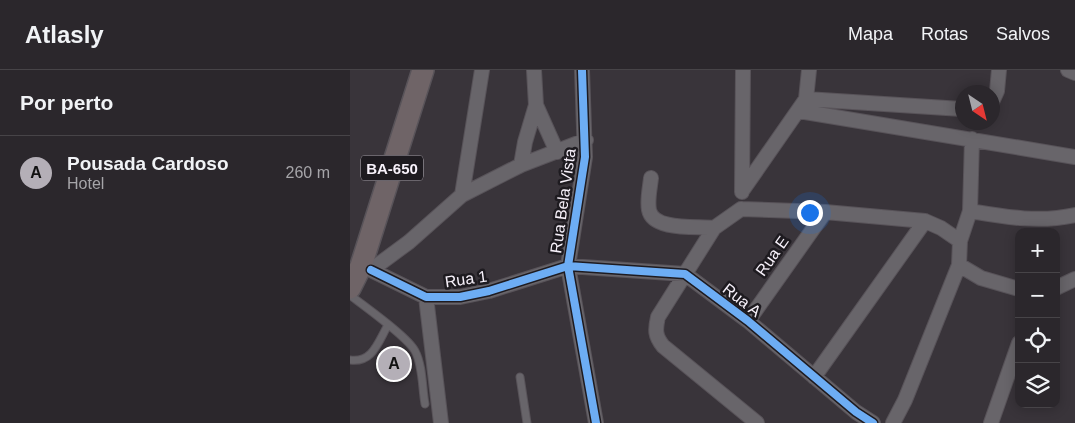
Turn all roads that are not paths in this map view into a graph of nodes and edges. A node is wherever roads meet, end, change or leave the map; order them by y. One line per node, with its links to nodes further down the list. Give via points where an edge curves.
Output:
1 (423, 70): 31 (main road, BA-650)
2 (482, 70): 21 (street)
3 (534, 70): 11 (street)
4 (582, 70): 15 (street, Rua Bela Vista)
5 (743, 70): 20 (street)
6 (809, 70): 12 (street)
7 (999, 70): 10 (street)
8 (1068, 70): 9 (street)
9 (1075, 73)
10 (998, 85)
11 (536, 105): 16 (street); 18 (street)
12 (802, 105): 13 (street); 14 (street); 20 (street)
13 (955, 109)
14 (972, 139): 17 (street); 23 (street)
15 (586, 140): 16 (street); 30 (street, Rua Bela Vista)
16 (557, 152): 18 (street)
17 (1075, 157)
18 (521, 165): 21 (street)
19 (650, 178): 27 (street, via 649,210 658,222 668,226)
20 (742, 191): 22 (street)
21 (462, 195): 31 (street, via 409,242)
22 (741, 209): 24 (street); 27 (street)
23 (970, 211): 25 (street, via 1032,220); 28 (street)
24 (825, 212): 26 (street); 39 (street, Rua E)
25 (1075, 214)
26 (925, 221): 28 (street); 44 (street)
27 (714, 228): 32 (street)
28 (960, 241): 29 (street)
29 (959, 265): 36 (street, via 981,278); 51 (street)
30 (568, 266): 32 (street); 38 (street, Rua 1, via 488,291 460,297); 48 (street, Rua Bela Vista)
31 (366, 268): 35 (main road, BA-650); 38 (street, Rua 1)
32 (685, 274): 39 (street, Rua A); 49 (street, via 658,317 657,339)
33 (1075, 279): 34 (street)
34 (1060, 286)
35 (350, 288)
36 (1015, 288)
37 (350, 295): 40 (lane)
38 (426, 297): 46 (street)
39 (748, 321): 44 (street, Rua A)
40 (388, 325): 42 (lane, via 366,359); 45 (lane, via 415,350)
41 (1015, 354): 52 (street)
42 (350, 360)
43 (520, 377): 47 (lane)
44 (814, 377): 50 (street, Rua A)
45 (425, 404)
46 (441, 423)
47 (527, 423)
48 (596, 423)
49 (757, 423)
50 (873, 423)
51 (893, 423)
52 (991, 423)

